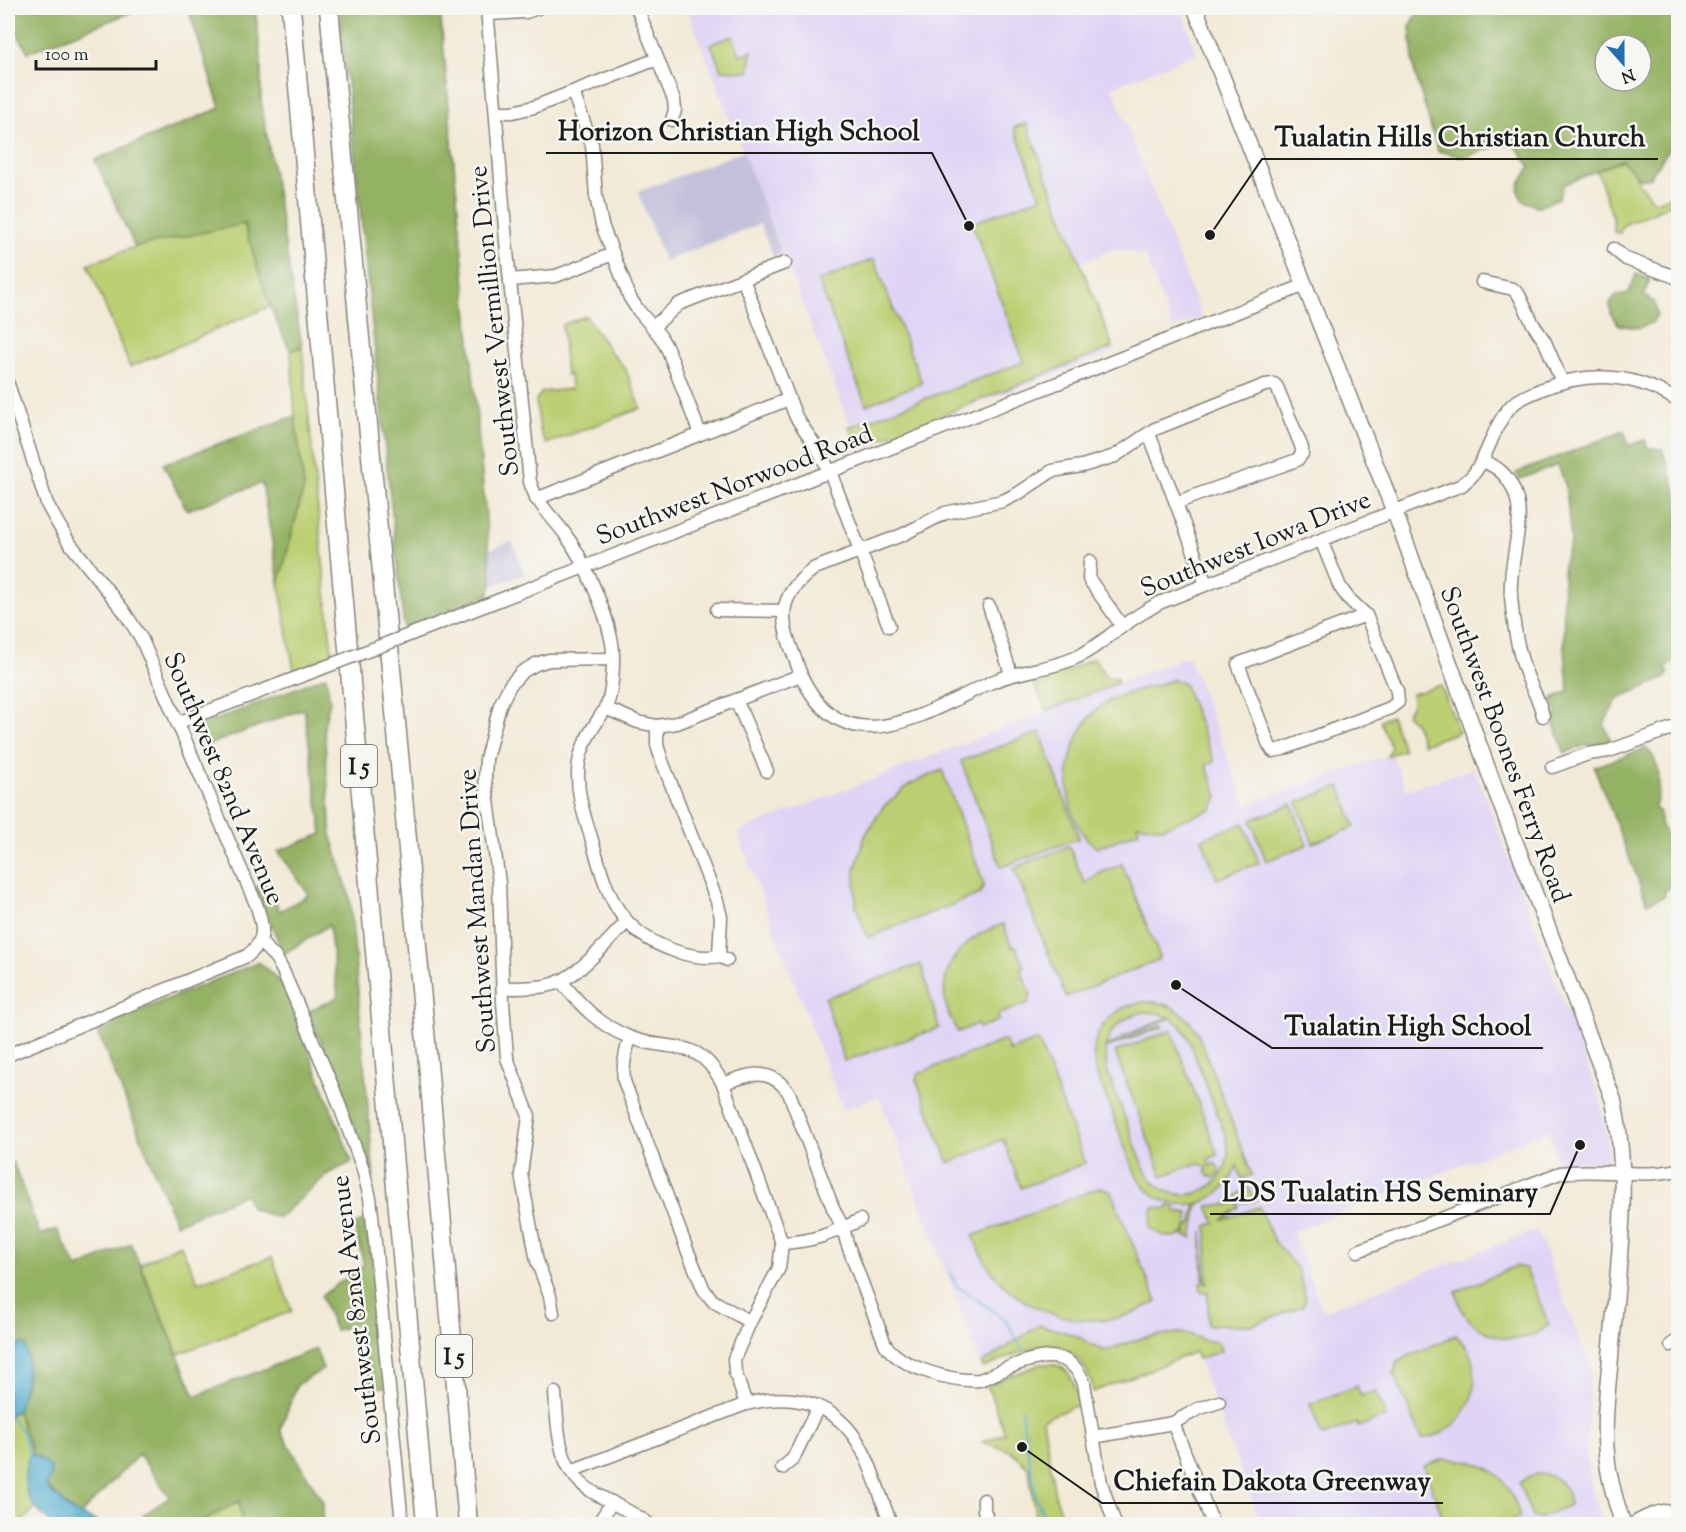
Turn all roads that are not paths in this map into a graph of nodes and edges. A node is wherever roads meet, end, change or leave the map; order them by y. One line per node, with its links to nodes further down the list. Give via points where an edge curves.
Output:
1 (291, 8): 80 (highway, I 5)
2 (329, 8): 81 (highway, I 5)
3 (538, 8): 6 (street, via 526,12)
4 (638, 8): 7 (street)
5 (1195, 8): 18 (main road, Southwest Boones Ferry Road)
6 (487, 11): 9 (street, Southwest Vermillion Drive)
7 (657, 59): 8 (street); 10 (street, via 674,100)
8 (573, 92): 9 (street, via 522,111); 12 (street, via 592,145 598,211)
9 (496, 112): 16 (street, Southwest Vermillion Drive)
10 (672, 120)
11 (1614, 249): 14 (street, via 1626,258)
12 (613, 254): 16 (street, via 556,276); 19 (street, via 630,298)
13 (785, 263): 15 (street)
14 (1678, 278)
15 (743, 279): 19 (street, via 679,304); 22 (street)
16 (510, 280): 28 (street, Southwest Vermillion Drive, via 529,472)
17 (1482, 282): 20 (street, via 1513,289 1519,295)
18 (1305, 285): 27 (street, Southwest Norwood Road); 30 (main road, Southwest Boones Ferry Road)
19 (653, 327): 24 (street, via 668,350)
20 (1562, 382): 23 (street, Southwest Iowa Drive, via 1589,376 1617,377 1667,393); 26 (street, Southwest Iowa Drive, via 1512,405 1498,423)
21 (8, 384): 48 (street, Southwest 82nd Avenue, via 47,504 68,542 141,638)
22 (789, 399): 24 (street); 27 (street, via 802,429)
23 (1678, 401)
24 (700, 434): 28 (street)
25 (1149, 434): 29 (street); 29 (street, via 1274,384 1302,448 1297,460); 32 (street, via 1115,456 1052,471 1003,501 945,513)
26 (1482, 461): 30 (street, Southwest Iowa Drive, via 1462,485); 47 (street, via 1493,464 1506,476 1517,502 1520,518 1511,594 1520,655)
27 (830, 472): 32 (street); 34 (street, Southwest Norwood Road)
28 (536, 499): 34 (street, Southwest Vermillion Drive, via 566,534)
29 (1176, 503): 35 (street)
30 (1393, 511): 31 (street, Southwest Iowa Drive); 61 (main road, Southwest Boones Ferry Road, via 1604,1075 1616,1112)
31 (1320, 540): 35 (street, Southwest Iowa Drive); 39 (street, via 1340,587)
32 (860, 551): 38 (street, via 802,577); 40 (street)
33 (1090, 561): 41 (street, via 1089,579)
34 (584, 566): 42 (street, Southwest Vermillion Drive, via 611,637); 48 (street, Southwest Norwood Road, bridge)
35 (1206, 584): 41 (street, Southwest Iowa Drive, via 1158,603)
36 (989, 606): 43 (street)
37 (717, 610): 38 (street)
38 (783, 611): 44 (street, Southwest Iowa Drive, via 784,626)
39 (1366, 615): 39 (street, via 1238,664 1273,751 1398,702)
40 (888, 626)
41 (1122, 626): 43 (street, Southwest Iowa Drive, via 1073,659)
42 (612, 659): 46 (street, Southwest Vermillion Drive, via 613,675); 56 (street, Southwest Mandan Drive, via 549,660 536,664 510,685 500,705 485,778 499,883)
43 (1011, 674): 44 (street, Southwest Iowa Drive, via 957,700 884,727 852,724 831,715 814,698)
44 (801, 675): 45 (street)
45 (736, 700): 49 (street, via 677,723); 52 (street)
46 (605, 708): 49 (street); 53 (street, Southwest Vermillion Drive, via 584,742 578,782 606,890)
47 (1543, 716)
48 (177, 723): 54 (street, Southwest 82nd Avenue, via 256,904 262,926)
49 (657, 726): 53 (street, Southwest Vermillion Drive, via 662,761 717,901 723,958 686,955 663,947)
50 (1678, 726): 51 (street)
51 (1552, 767)
52 (767, 771)
53 (627, 922): 55 (street)
54 (260, 942): 58 (street, via 239,959); 79 (street, Southwest 82nd Avenue, via 276,958 303,1015 365,1176)
55 (561, 981): 56 (street, via 546,986); 57 (street, via 600,1022)
56 (503, 988): 66 (street, Southwest Mandan Drive, via 507,1058 529,1116 522,1183 537,1261)
57 (630, 1038): 59 (street, via 695,1052 715,1068); 67 (street, via 624,1082 704,1290 713,1301)
58 (8, 1055)
59 (723, 1084): 63 (street, via 756,1074 775,1079 785,1087); 64 (street)
60 (1678, 1170): 61 (street)
61 (1623, 1174): 65 (street, via 1576,1171 1553,1175); 88 (main road, Southwest Boones Ferry Road, via 1605,1438 1609,1477)
62 (860, 1220): 63 (street)
63 (843, 1228): 64 (street, via 805,1242); 73 (street, via 885,1344 893,1355 936,1374 972,1380 1035,1358 1058,1357 1072,1364 1082,1378)
64 (782, 1244): 67 (street, via 779,1268)
65 (1358, 1251)
66 (553, 1313)
67 (750, 1322): 70 (street, via 734,1359)
68 (555, 1393): 75 (street, via 559,1443)
69 (1220, 1402): 72 (street)
70 (746, 1404): 71 (street, via 776,1398); 75 (street)
71 (818, 1407): 74 (street, via 793,1459); 84 (street, via 857,1440)
72 (1173, 1423): 73 (street); 87 (street)
73 (1093, 1437): 86 (street, via 1101,1483)
74 (782, 1468)
75 (571, 1471): 77 (street, via 583,1486)
76 (984, 1500): 85 (street)
77 (612, 1502): 82 (street); 83 (street)
78 (1675, 1512): 89 (street, via 1664,1511); 90 (street, via 1668,1520)
79 (402, 1524)
80 (426, 1524)
81 (468, 1524)
82 (598, 1524)
83 (649, 1524)
84 (891, 1524)
85 (989, 1524)
86 (1115, 1524)
87 (1213, 1524)
88 (1623, 1524)
89 (1633, 1524)
90 (1655, 1524)

